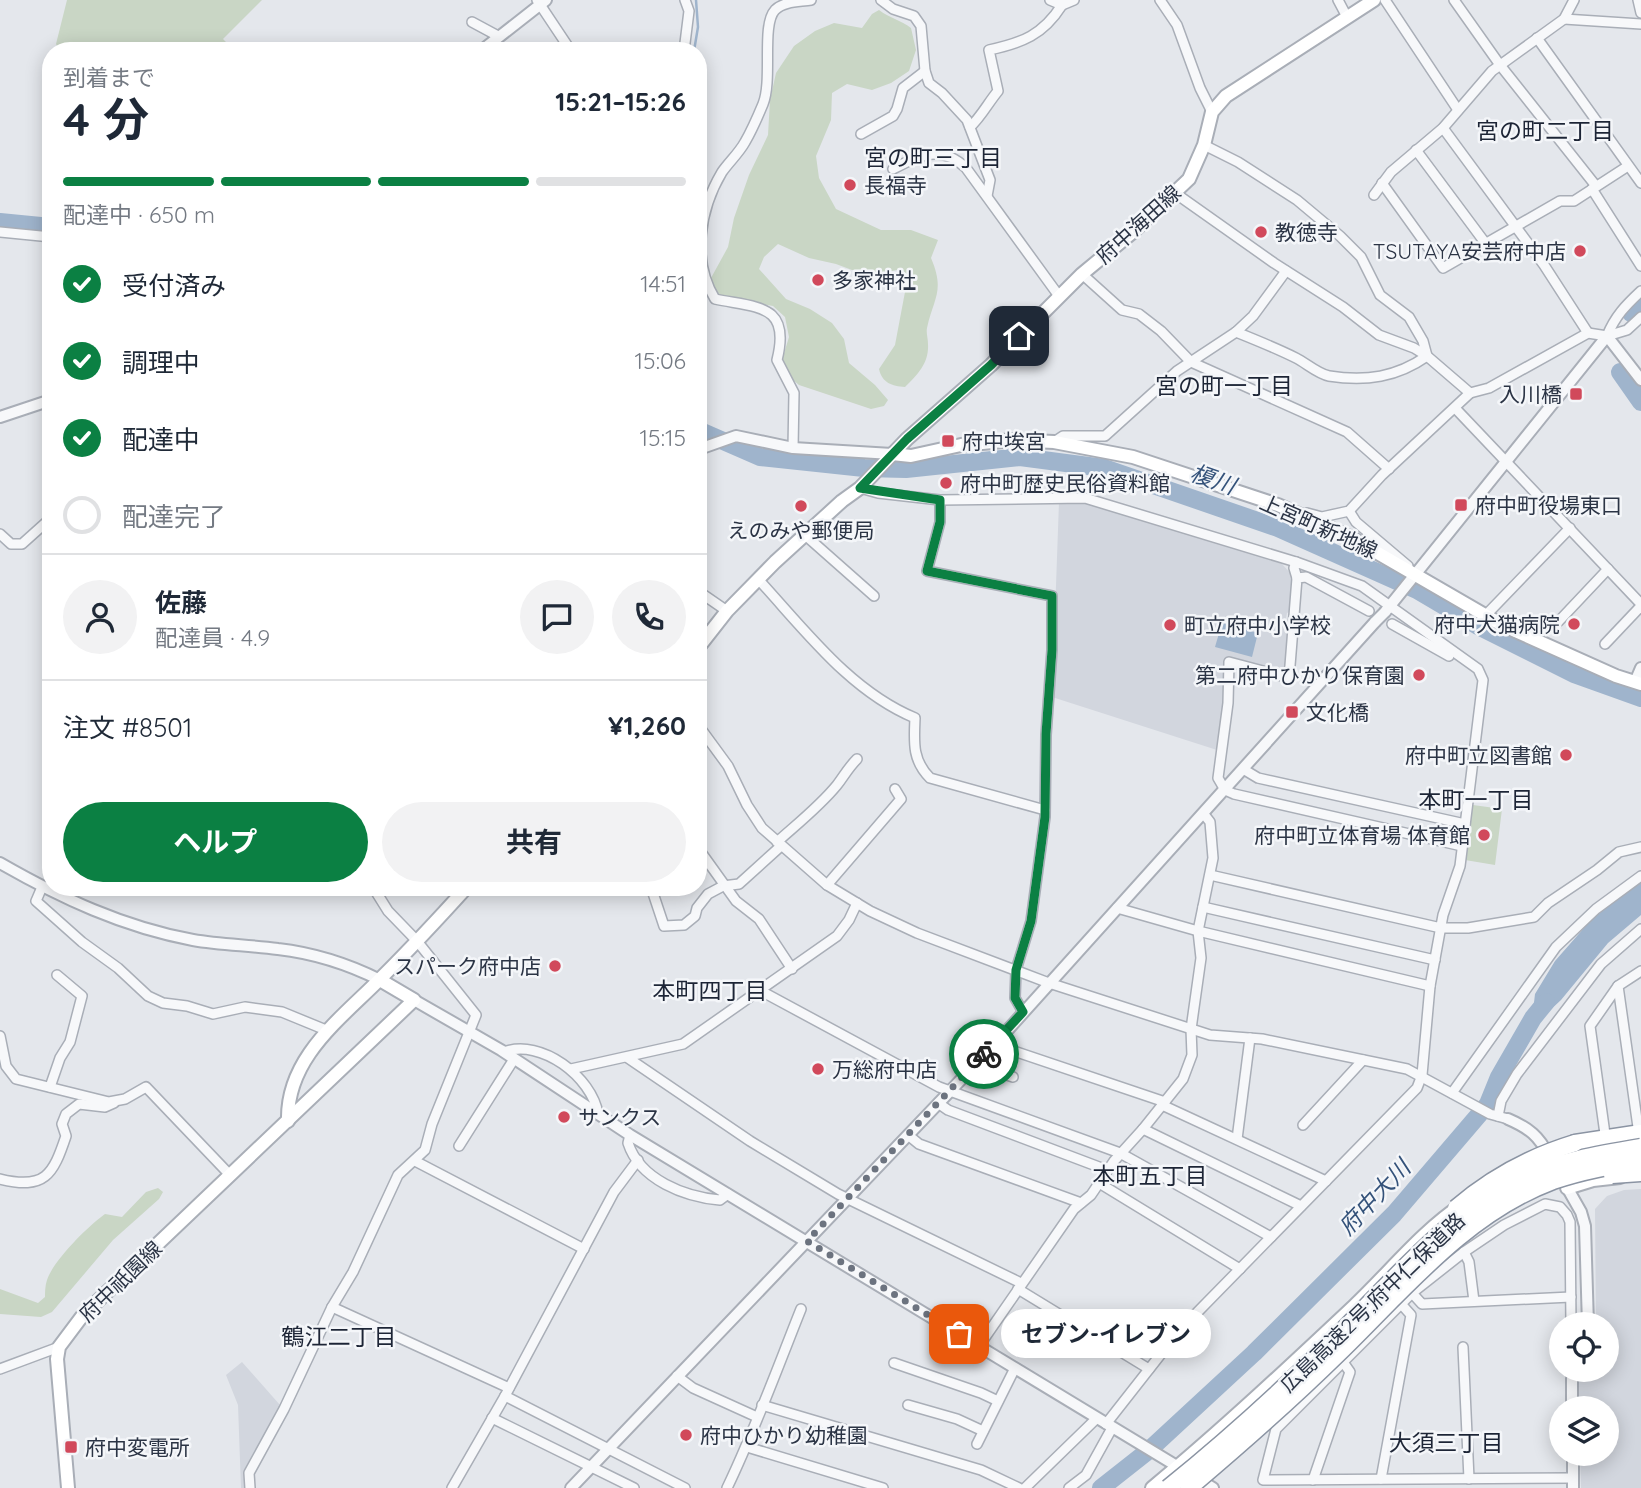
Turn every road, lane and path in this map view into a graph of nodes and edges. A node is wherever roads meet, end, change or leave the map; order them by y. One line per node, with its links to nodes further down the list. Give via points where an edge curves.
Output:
1 (685, 0): 24 (street, via 689,11)
2 (810, 0): 42 (street, via 776,9 768,24 769,77 764,101)
3 (881, 0): 26 (street, via 914,16 921,26)
4 (1050, 0): 14 (street)
5 (1074, 0): 14 (street)
6 (1160, 0): 28 (street, via 1177,25)
7 (1338, 0): 16 (street)
8 (1374, 0): 16 (main road)
9 (1385, 0): 27 (street)
10 (1454, 0): 25 (street)
11 (1574, 0): 17 (street)
12 (1638, 0): 15 (street)
13 (541, 1): 20 (street); 23 (street)
14 (1062, 5): 29 (street, via 1033,37 989,50 998,91)
15 (1641, 13)
16 (1347, 17): 28 (main road, via 1226,96)
17 (1564, 19): 19 (street); 21 (street)
18 (472, 22): 20 (street)
19 (1641, 24)
20 (498, 36): 22 (street)
21 (1536, 38): 25 (street); 34 (street)
22 (492, 42)
23 (566, 42)
24 (685, 42)
25 (1500, 65): 27 (street); 38 (street)
26 (925, 71): 29 (street, via 929,83); 31 (street, via 903,88 893,116)
27 (1458, 110): 30 (street)
28 (1212, 112): 32 (main road, 府中海田線)
29 (970, 127): 41 (street, via 990,180)
30 (1443, 128): 33 (street); 43 (street)
31 (861, 134)
32 (1205, 145): 39 (main road, 府中海田線, via 1189,179); 57 (street, via 1297,200 1340,236 1361,257 1380,295 1409,317)
33 (1416, 150): 36 (street); 46 (street)
34 (1628, 166): 37 (street); 38 (street)
35 (893, 169): 41 (street, via 916,158 944,153 966,168)
36 (1382, 183): 40 (street); 46 (street, via 1443,268)
37 (1641, 183)
38 (1594, 188): 43 (street); 47 (street)
39 (1175, 193): 48 (street); 49 (main road, 府中海田線)
40 (1374, 195)
41 (986, 196): 52 (street)
42 (707, 208)
43 (1516, 226): 46 (street); 55 (street)
44 (0, 232): 45 (street)
45 (42, 236)
46 (1486, 244)
47 (1641, 266)
48 (1286, 271): 54 (street); 57 (street, via 1379,335)
49 (1082, 274): 52 (main road, 府中海田線); 58 (street, via 1122,310 1139,314 1161,331)
50 (707, 280): 66 (street, via 715,299 760,308 779,324 782,340 777,360 794,393)
51 (1641, 291): 56 (street, via 1621,310)
52 (1059, 296): 67 (main road, 府中海田線)
53 (1641, 317): 56 (street, via 1627,330)
54 (1236, 332): 57 (street, via 1327,376 1394,375); 58 (street)
55 (1588, 333): 56 (street); 60 (street, via 1489,388)
56 (1607, 336): 59 (street); 68 (street)
57 (1427, 356): 60 (street)
58 (1191, 362): 64 (street, via 1105,436 1063,436); 69 (street, via 1347,432)
59 (1641, 380)
60 (1470, 393): 62 (street)
61 (42, 403): 63 (street)
62 (1455, 408): 68 (street); 69 (street)
63 (0, 417)
64 (1054, 442): 67 (main road, 上宮町新地線, via 961,445); 72 (main road, 上宮町新地線, via 1133,457)
65 (707, 446): 66 (street, via 736,436)
66 (793, 448): 67 (street)
67 (888, 458): 70 (main road)
68 (1507, 461): 75 (street); 80 (street)
69 (1389, 469): 73 (street)
70 (860, 488): 71 (street); 77 (main road)
71 (940, 500): 78 (street, via 1085,498); 102 (street, via 940,522 927,571 1052,596)
72 (1279, 505): 73 (street, via 1322,517); 80 (main road, 上宮町新地線, via 1350,537)
73 (1349, 511): 80 (street)
74 (42, 526): 76 (street, via 22,544 11,544)
75 (1570, 528): 79 (street); 89 (street)
76 (0, 534)
77 (805, 535): 81 (main road); 83 (street)
78 (1296, 562): 82 (street); 86 (street, via 1362,586)
79 (1608, 569): 85 (street); 90 (street)
80 (1414, 578): 86 (street); 89 (main road, 上宮町新地線)
81 (758, 579): 87 (main road); 102 (street, via 834,662 874,695 915,718 913,751 930,778)
82 (1297, 579): 88 (street, via 1306,577); 101 (street, via 1289,678 1229,662 1219,778)
83 (874, 596)
84 (707, 597): 87 (street)
85 (1641, 605): 93 (street)
86 (1389, 607): 94 (street); 99 (street, bridge)
87 (727, 611): 92 (main road)
88 (1369, 611)
89 (1486, 615): 96 (main road, 上宮町新地線)
90 (1558, 622)
91 (1392, 624): 94 (street, via 1454,659)
92 (707, 637)
93 (1605, 644)
94 (1461, 657): 104 (street, via 1479,669 1483,680)
95 (1641, 668): 96 (street)
96 (1638, 683)
97 (707, 737): 105 (street, via 762,828)
98 (857, 759): 105 (street)
99 (1243, 769): 101 (street); 104 (street, via 1258,778)
100 (895, 789): 112 (street, via 901,799)
101 (1225, 790): 103 (street); 106 (street)
102 (1045, 810): 130 (street, via 1031,921)
103 (1203, 813): 110 (street, via 1210,822); 123 (street)
104 (1465, 824): 106 (street)
105 (779, 844): 112 (street); 113 (street, via 738,884)
106 (1462, 846): 124 (street)
107 (1641, 847): 124 (street, via 1619,852 1534,917)
108 (707, 862): 113 (street)
109 (0, 863): 114 (street)
110 (1210, 875): 122 (street); 124 (street)
111 (1641, 876): 155 (street, via 1595,909 1556,947)
112 (827, 885): 121 (street)
113 (723, 886): 115 (street); 129 (street, via 759,919)
114 (42, 887): 141 (street, via 36,901 148,996 213,1014 245,1007 282,1012)
115 (707, 895)
116 (61, 896): 133 (street, via 138,926 206,942 308,954)
117 (379, 896): 127 (street)
118 (459, 896): 127 (main road)
119 (653, 896): 120 (street, via 664,926 684,925)
120 (706, 896)
121 (857, 903): 129 (street, via 837,936); 130 (street, via 917,933)
122 (1203, 906): 126 (street); 128 (street)
123 (1117, 908): 126 (street); 134 (street)
124 (1441, 928): 128 (street)
125 (1641, 929): 160 (street, via 1601,964 1517,1074 1501,1101)
126 (1198, 932): 135 (street); 140 (street, via 1201,958)
127 (417, 941): 133 (main road); 142 (street, via 476,1015)
128 (1435, 960): 135 (street)
129 (792, 969): 137 (street)
130 (1016, 970): 134 (street); 139 (street, via 1015,998)
131 (1641, 971): 136 (street)
132 (57, 975): 153 (street, via 82,996 71,1042)
133 (380, 980): 138 (main road); 141 (main road)
134 (1049, 983): 139 (street); 140 (street)
135 (1430, 986): 151 (street)
136 (1618, 986): 164 (street); 165 (street, via 1590,1026)
137 (761, 991): 147 (street, via 683,1044); 154 (street)
138 (414, 1000): 142 (street); 161 (main road, 府中祇園線)
139 (1023, 1012): 145 (street)
140 (1191, 1029): 144 (street); 157 (street, via 1192,1055 1183,1079)
141 (326, 1030): 161 (main road, via 300,1068 287,1108)
142 (471, 1032): 146 (street); 174 (street, via 425,1150)
143 (0, 1036): 153 (street, via 6,1066 16,1079)
144 (1250, 1038): 148 (street); 168 (street)
145 (996, 1042): 149 (street); 157 (street)
146 (509, 1056): 150 (street, via 514,1049 526,1048); 159 (street); 169 (street)
147 (628, 1058): 150 (street); 184 (street, via 750,1141)
148 (1363, 1060): 151 (street); 162 (street)
149 (978, 1061): 152 (street); 154 (street)
150 (571, 1069): 159 (street, via 596,1102)
151 (1422, 1075): 155 (street); 180 (street, via 1418,1088)
152 (1013, 1077)
153 (50, 1087): 156 (street)
154 (950, 1091): 158 (street); 171 (street)
155 (1455, 1094): 160 (street)
156 (117, 1102): 177 (street, via 146,1087); 179 (street, via 105,1107 79,1104 66,1114 62,1124 66,1136 56,1167 46,1176 22,1184)
157 (1164, 1103): 163 (street); 168 (street)
158 (938, 1104): 167 (street); 176 (street)
159 (598, 1114): 166 (street)
160 (1499, 1117): 172 (street, via 1528,1128)
161 (288, 1121): 177 (main road, 府中祇園線)
162 (1303, 1125)
163 (1143, 1129): 171 (street); 186 (street)
164 (1640, 1129): 165 (main road); 192 (highway, bridge, via 1575,1143 1503,1173 1442,1221)
165 (1605, 1134): 172 (main road)
166 (631, 1135): 173 (street, via 628,1143); 183 (street)
167 (908, 1135): 184 (street); 185 (street)
168 (1237, 1139): 180 (street)
169 (459, 1146)
170 (1641, 1147): 192 (highway, 広島高速2号;府中仁保道路, bridge, via 1577,1158 1519,1180 1482,1201 1447,1226)
171 (1120, 1153): 176 (street); 187 (street)
172 (1548, 1153): 182 (street); 223 (main road, via 1445,1216)
173 (638, 1160): 183 (street, via 677,1191 701,1199 720,1200); 189 (street, via 614,1192)
174 (415, 1161): 189 (street); 197 (street, via 398,1175)
175 (1641, 1161): 192 (highway, 広島高速2号;府中仁保道路, bridge, via 1578,1173 1526,1193 1456,1239)
176 (1107, 1170): 181 (street)
177 (230, 1175): 203 (main road, 府中祇園線, via 83,1315)
178 (1641, 1175): 182 (main road); 192 (highway, bridge, via 1596,1177 1539,1196 1478,1231)
179 (0, 1179)
180 (1326, 1181): 186 (street)
181 (1099, 1183): 185 (street); 191 (street)
182 (1567, 1188): 200 (street, via 1585,1227)
183 (728, 1194): 188 (street)
184 (847, 1198): 188 (street); 193 (street)
185 (1081, 1203): 193 (street)
186 (1301, 1206): 187 (street)
187 (1271, 1237): 191 (street)
188 (807, 1241): 201 (street); 210 (street)
189 (584, 1249): 211 (street)
190 (1464, 1252): 192 (street); 194 (street, via 1545,1205 1559,1207 1570,1222); 195 (street)
191 (1240, 1269): 209 (street)
192 (1405, 1284): 195 (street, via 1422,1304); 196 (street); 202 (highway, 広島高速2号;府中仁保道路, bridge); 242 (highway, 広島高速2号;府中仁保道路, bridge, via 1294,1396)
193 (1019, 1286): 201 (street); 209 (street)
194 (1571, 1297): 195 (street); 199 (street)
195 (1474, 1301)
196 (1402, 1305): 205 (street); 224 (street, via 1411,1315)
197 (332, 1307): 211 (street); 230 (street, via 249,1473)
198 (801, 1309): 213 (street)
199 (1571, 1312)
200 (1588, 1312)
201 (979, 1346): 207 (street)
202 (1326, 1346): 240 (highway, bridge); 241 (highway, 広島高速2号;府中仁保道路, bridge)
203 (59, 1347): 208 (street); 229 (main road)
204 (1463, 1347): 225 (street)
205 (1343, 1362): 226 (street, via 1350,1372); 228 (street, via 1276,1429)
206 (894, 1363): 212 (street)
207 (1015, 1368): 212 (street); 217 (street)
208 (0, 1369)
209 (1149, 1369): 217 (street)
210 (677, 1377): 215 (street); 221 (street)
211 (507, 1392): 216 (street); 221 (street)
212 (998, 1401): 218 (street)
213 (762, 1405): 215 (street); 237 (street, via 981,1470)
214 (908, 1405): 218 (street)
215 (757, 1417): 220 (street)
216 (492, 1418): 222 (street); 231 (street)
217 (1105, 1423): 223 (street); 238 (street); 239 (street, via 1086,1475)
218 (983, 1431): 219 (street)
219 (977, 1444)
220 (747, 1447): 235 (street); 236 (street)
221 (608, 1449): 222 (street); 234 (street)
222 (592, 1467): 232 (street); 233 (street)
223 (1177, 1467): 240 (main road); 243 (street)
224 (1381, 1479): 225 (street); 226 (street)
225 (1469, 1479): 227 (street)
226 (1314, 1480): 228 (street)
227 (1573, 1483)
228 (1260, 1484)
229 (68, 1488)
230 (250, 1488)
231 (452, 1488)
232 (571, 1488)
233 (634, 1488)
234 (685, 1488)
235 (727, 1488)
236 (883, 1488)
237 (1019, 1488)
238 (1025, 1488)
239 (1069, 1488)
240 (1152, 1488)
241 (1168, 1488)
242 (1189, 1488)
243 (1213, 1488)

